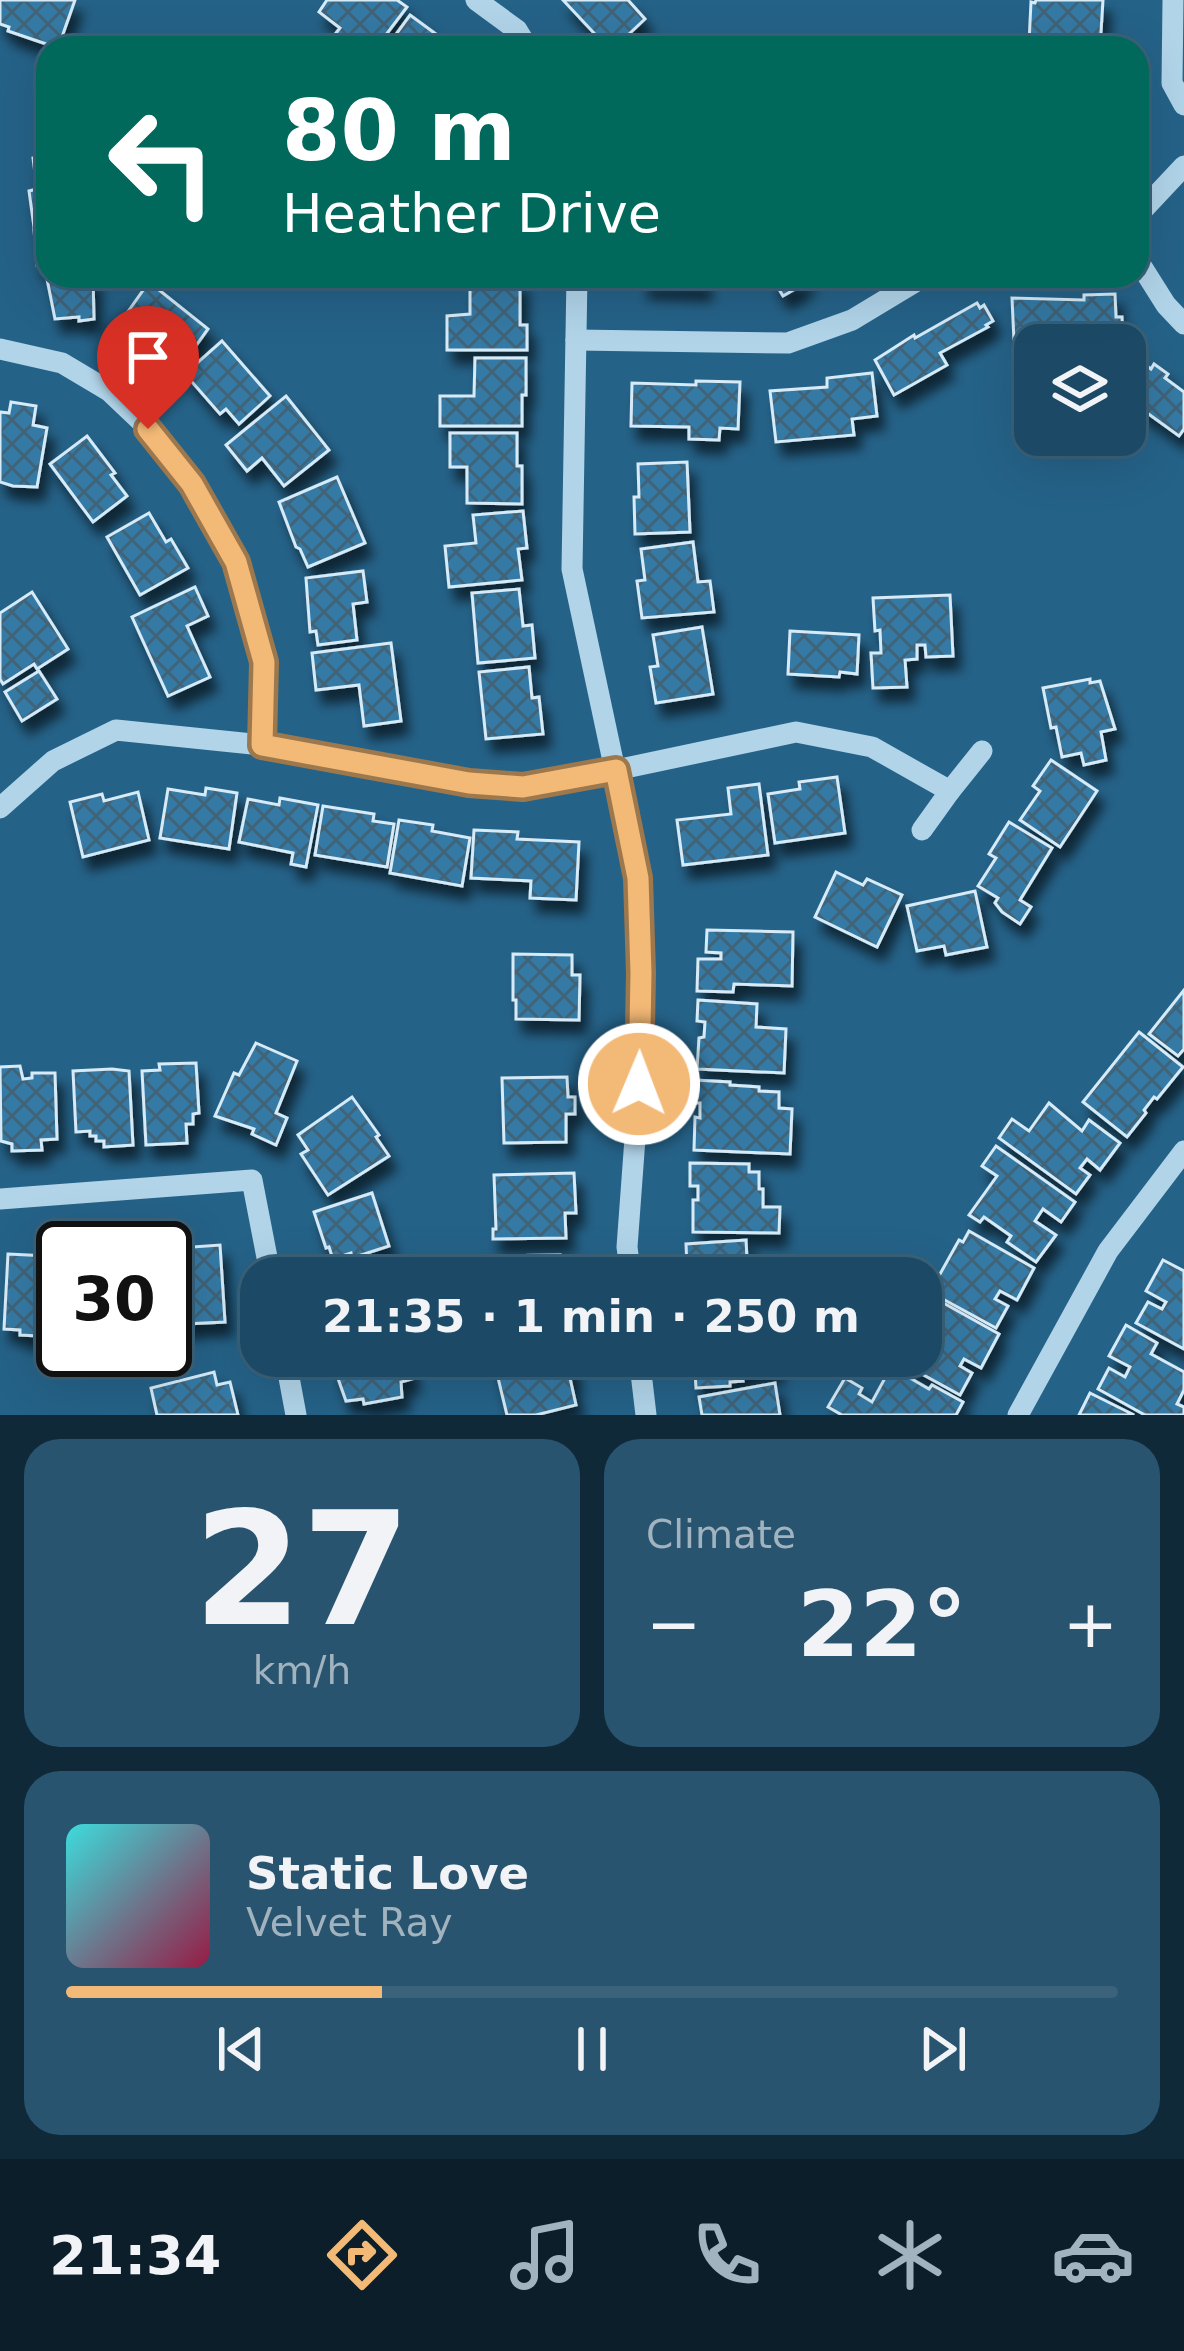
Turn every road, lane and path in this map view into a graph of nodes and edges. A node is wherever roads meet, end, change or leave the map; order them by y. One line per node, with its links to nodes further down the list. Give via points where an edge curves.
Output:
1 (476, 0): 3 (street)
2 (1173, 0): 4 (street, via 1172,83)
3 (521, 36)
4 (1184, 105)
5 (1184, 166): 6 (street)
6 (1149, 202)
7 (1149, 278): 10 (street)
8 (577, 288): 11 (street)
9 (905, 288): 11 (street, via 788,344)
10 (1184, 324)
11 (576, 340): 15 (street, via 572,568)
12 (0, 349): 13 (street, via 62,363 109,392 192,484 236,562 264,662)
13 (262, 745): 15 (street, via 523,787); 17 (street, via 116,730 53,761)
14 (982, 751): 16 (street)
15 (616, 770): 16 (street, via 796,732 872,747); 22 (street, via 638,878 641,949)
16 (950, 790): 18 (street)
17 (0, 808)
18 (922, 830)
19 (1184, 1151): 27 (street, via 1108,1250)
20 (0, 1198): 21 (street, via 252,1180)
21 (267, 1257)
22 (629, 1257)
23 (289, 1377): 25 (street)
24 (641, 1377): 26 (street)
25 (296, 1415)
26 (646, 1415)
27 (1018, 1415)

